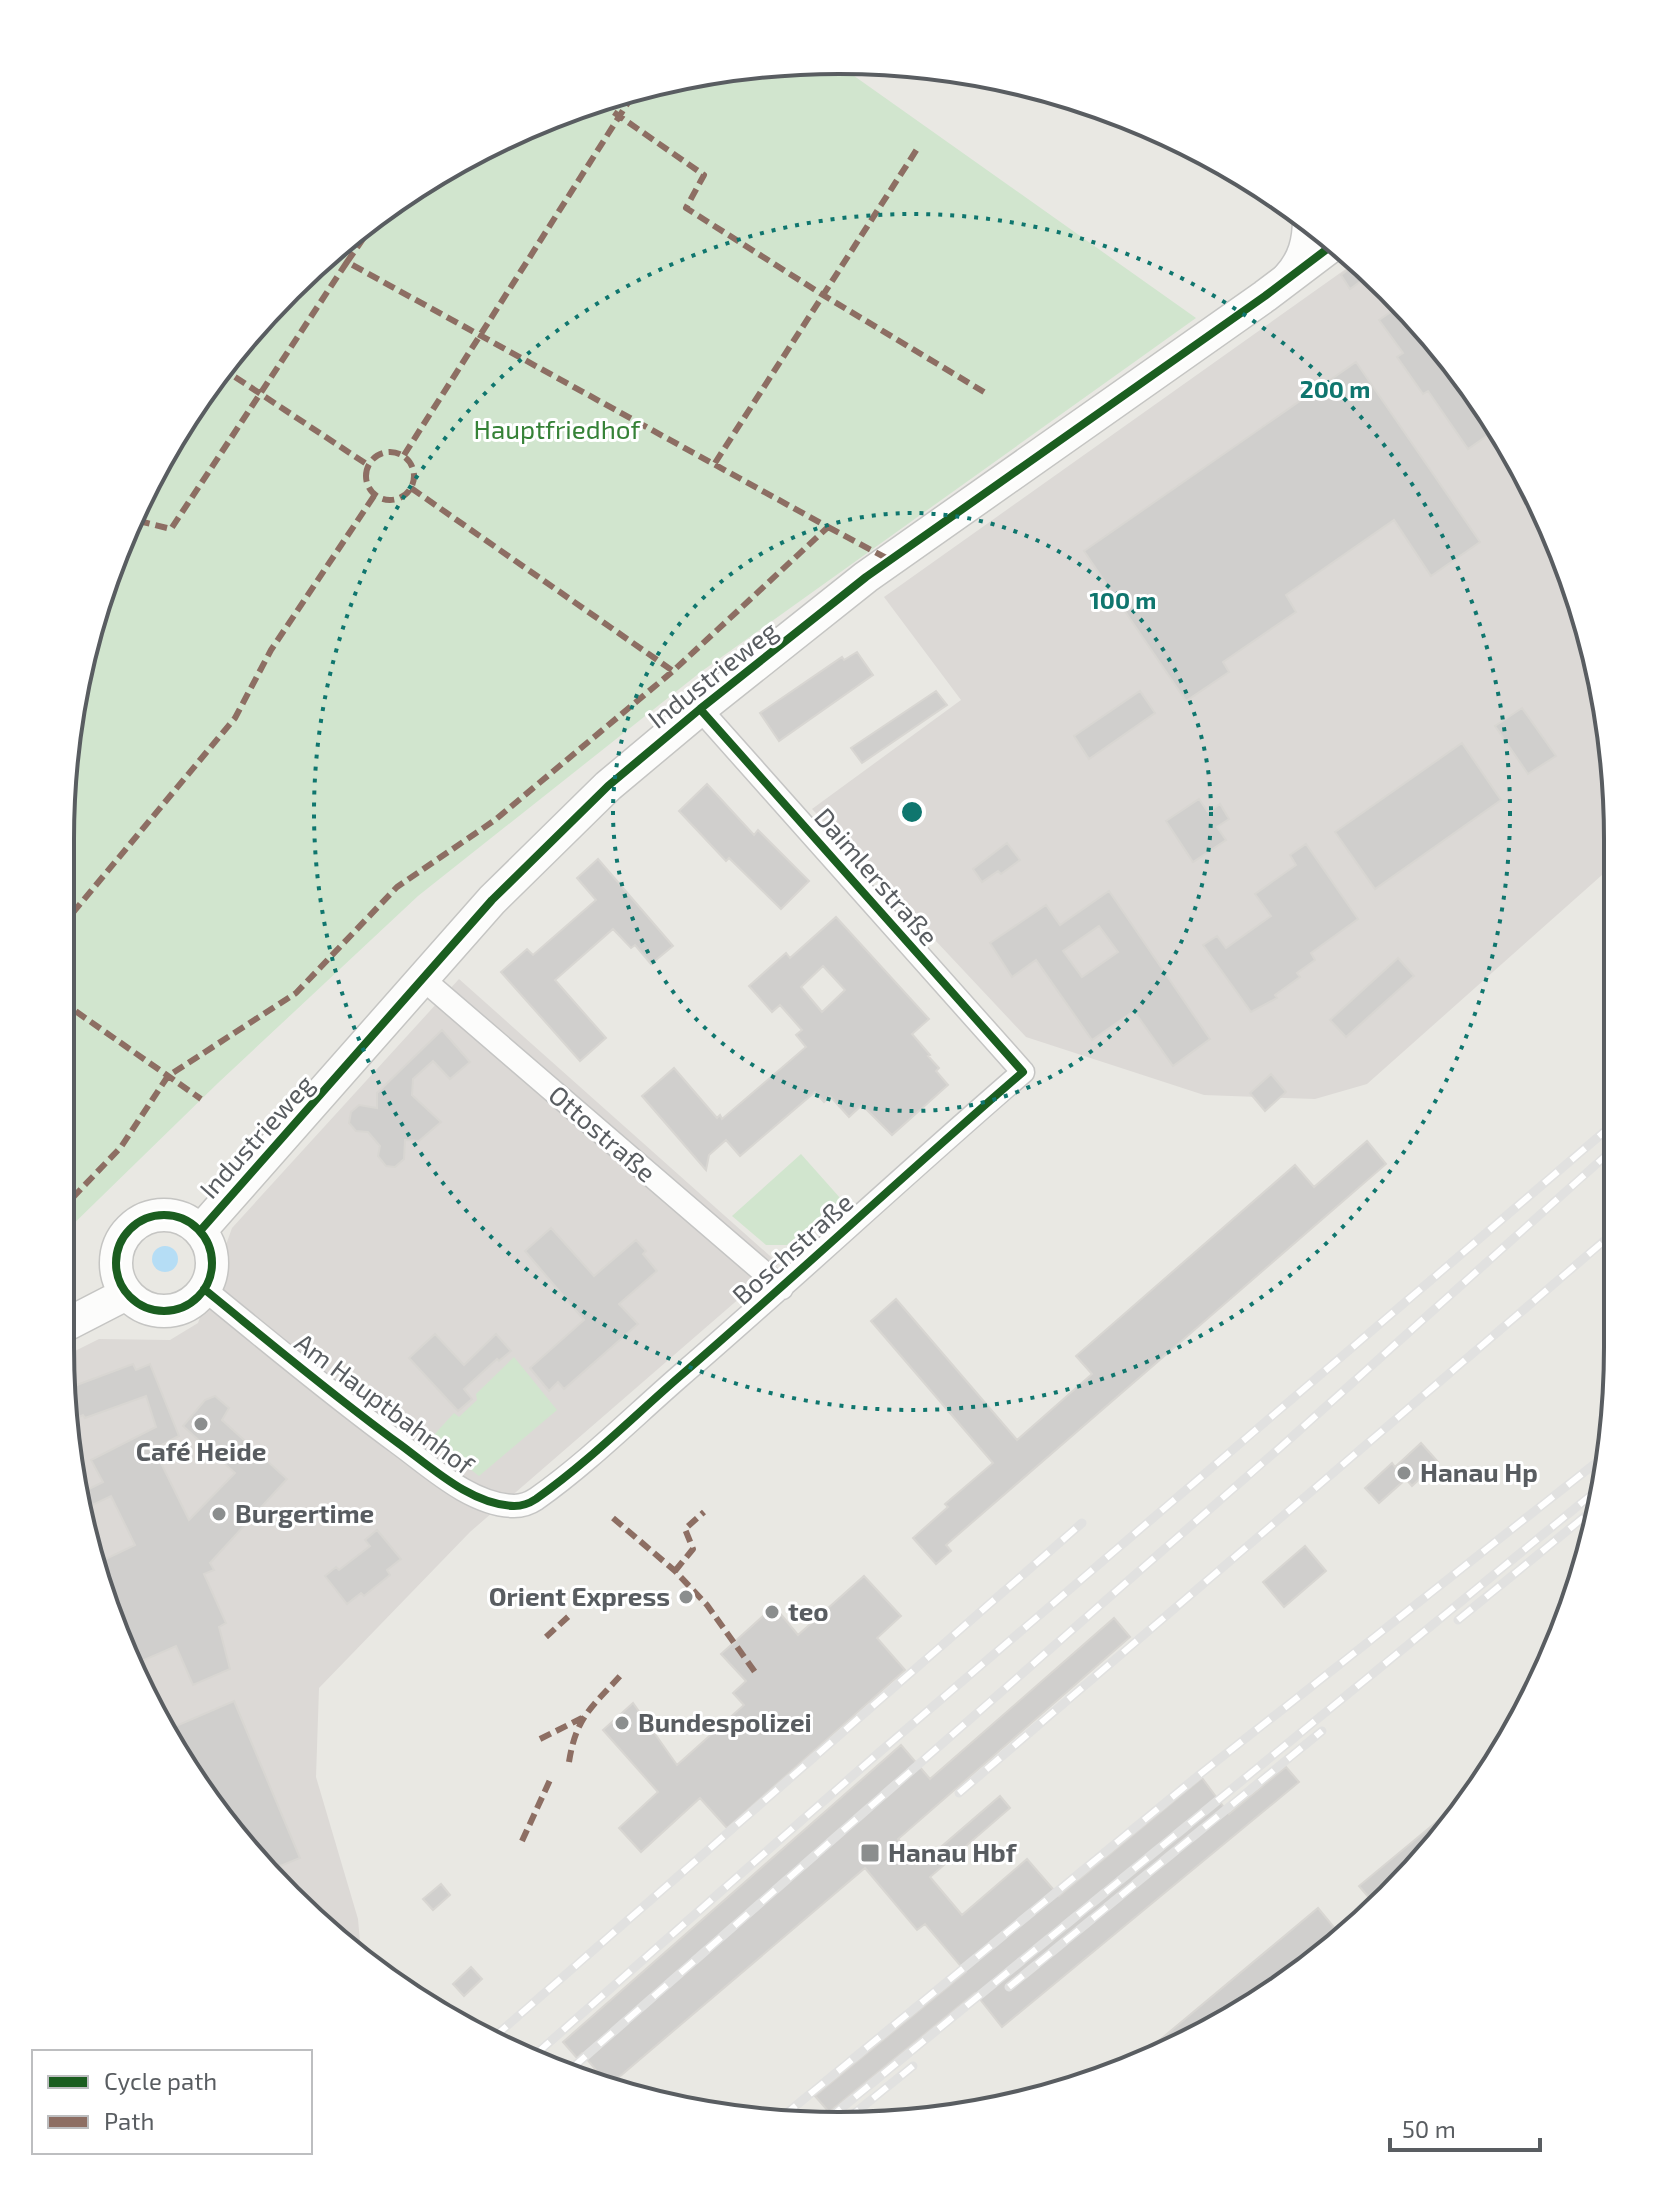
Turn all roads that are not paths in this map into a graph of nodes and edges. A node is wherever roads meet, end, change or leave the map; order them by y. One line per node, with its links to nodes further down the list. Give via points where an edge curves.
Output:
1 (1304, 231): 3 (street, via 1289,270)
2 (1326, 250): 3 (street, Industrieweg)
3 (1265, 296): 4 (street, Industrieweg, via 866,577)
4 (700, 709): 5 (street, Industrieweg, via 539,850); 6 (street, Daimlerstraße)
5 (423, 979): 7 (street, Industrieweg); 8 (street, Ottostraße)
6 (1023, 1072): 8 (street, Boschstraße)
7 (200, 1231): 9 (street, via 210,1251); 10 (street, via 171,1215 136,1223 117,1250 116,1270)
8 (782, 1288): 12 (street, Boschstraße)
9 (204, 1289): 10 (street, via 182,1307 166,1311 149,1309); 12 (street, Am Hauptbahnhof, via 328,1392 443,1475 489,1501 515,1506 536,1499)
10 (126, 1294): 11 (street)
11 (74, 1321)
12 (590, 1454)

